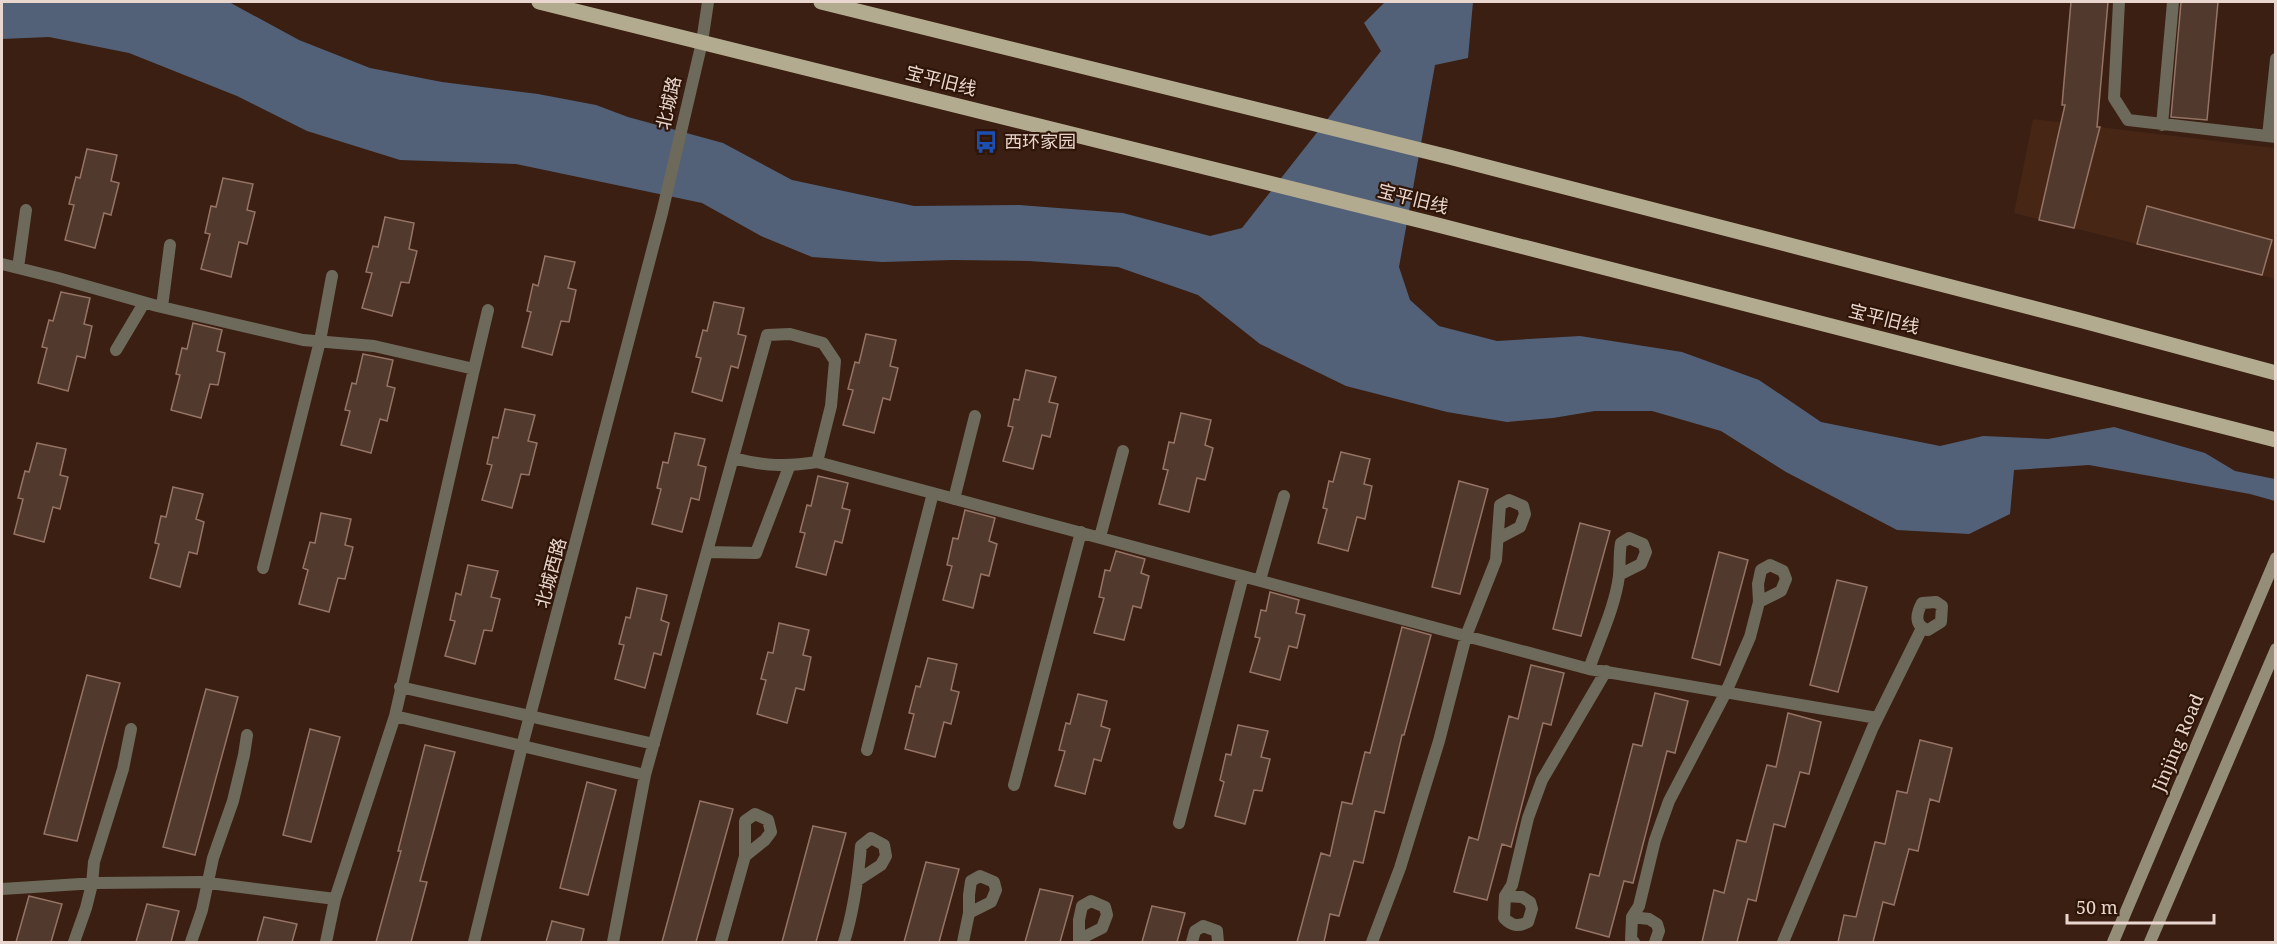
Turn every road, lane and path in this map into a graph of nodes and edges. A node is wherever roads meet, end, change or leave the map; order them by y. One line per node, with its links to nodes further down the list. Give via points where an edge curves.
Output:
1 (539, 2): 6 (main road, 宝平旧线)
2 (708, 2): 6 (street, 北城路)
3 (821, 2): 22 (main road, via 1449,157)
4 (2119, 2): 8 (street, via 2114,98 2128,120)
5 (2173, 2): 8 (street)
6 (702, 42): 11 (street, 北城路); 24 (main road, 宝平旧线)
7 (2276, 59): 9 (street)
8 (2162, 125): 9 (street)
9 (2272, 137)
10 (26, 210): 14 (street)
11 (662, 213): 50 (street, 北城西路)
12 (170, 245): 17 (street)
13 (2, 264): 14 (street)
14 (18, 268): 16 (street)
15 (332, 276): 19 (street)
16 (144, 303): 17 (street); 20 (street)
17 (162, 308): 19 (street)
18 (488, 310): 21 (street)
19 (320, 341): 21 (street, via 374,346); 37 (street)
20 (116, 350)
21 (474, 369): 47 (street)
22 (2276, 373)
23 (975, 416): 31 (street)
24 (2276, 440)
25 (1123, 451): 33 (street)
26 (733, 458): 27 (street, via 767,335 790,334 823,343 835,361 831,406); 28 (street); 35 (street)
27 (817, 462): 28 (street); 29 (street)
28 (789, 466): 35 (street, via 756,553)
29 (933, 493): 31 (street); 56 (street)
30 (1284, 496): 40 (street)
31 (954, 498): 32 (street)
32 (1081, 532): 33 (street); 58 (street)
33 (1100, 537): 39 (street)
34 (1499, 538): 43 (street, via 1496,560)
35 (707, 552): 54 (street)
36 (2276, 558): 83 (main road, Jinjing Road)
37 (263, 568)
38 (1619, 575): 45 (street)
39 (1243, 576): 40 (street); 59 (street)
40 (1260, 580): 43 (street)
41 (1759, 602): 48 (street, via 1750,637)
42 (1922, 628): 51 (street)
43 (1466, 636): 45 (street); 79 (street, via 1440,741)
44 (2276, 649): 84 (main road)
45 (1589, 669): 46 (street)
46 (1606, 671): 48 (street); 65 (street, via 1542,780 1525,828 1512,885)
47 (400, 687): 49 (street); 50 (street)
48 (1726, 692): 51 (street); 68 (street, via 1669,801 1639,906)
49 (395, 716): 55 (street); 66 (street)
50 (532, 716): 54 (street); 55 (street, 北城西路)
51 (1877, 718): 82 (street)
52 (131, 729): 63 (street, via 123,769 94,862)
53 (247, 735): 62 (street)
54 (654, 744): 57 (street)
55 (522, 746): 57 (street); 72 (street, 北城西路)
56 (867, 750)
57 (645, 775): 73 (street)
58 (1014, 784)
59 (1179, 823)
60 (745, 856): 74 (street)
61 (858, 880): 75 (street)
62 (208, 883): 63 (street); 66 (street); 70 (street)
63 (92, 884): 64 (street); 69 (street)
64 (2, 889)
65 (1505, 896)
66 (335, 899): 71 (street)
67 (969, 913): 76 (street)
68 (1632, 917): 80 (street); 81 (street, via 1657,924)
69 (74, 942)
70 (191, 942)
71 (326, 942)
72 (474, 942)
73 (613, 942)
74 (721, 942)
75 (844, 942)
76 (963, 942)
77 (1192, 942): 78 (street, via 1195,931 1203,926 1217,931)
78 (1218, 942)
79 (1372, 942)
80 (1634, 942)
81 (1655, 942)
82 (1783, 942)
83 (2113, 942)
84 (2150, 942)

